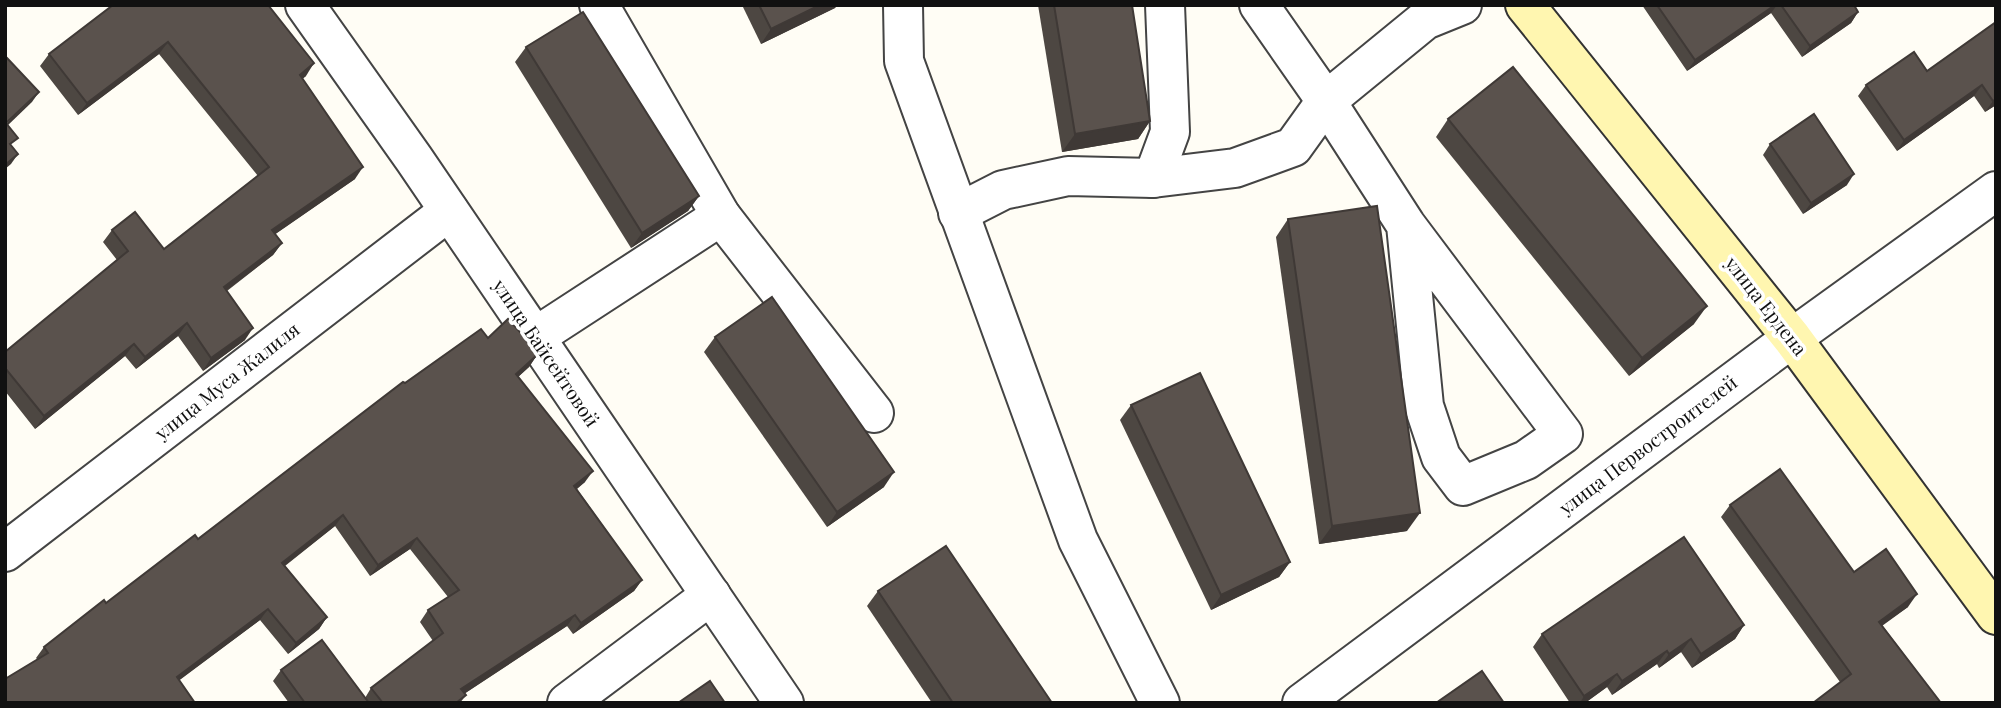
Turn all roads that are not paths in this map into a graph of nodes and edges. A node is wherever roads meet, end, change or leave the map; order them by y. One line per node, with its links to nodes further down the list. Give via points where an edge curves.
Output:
1 (305, 5): 11 (street, улица Байсейтовой)
2 (599, 5): 13 (street)
3 (903, 5): 12 (street, via 904,61)
4 (1165, 5): 9 (street, via 1170,132)
5 (1259, 5): 8 (street)
6 (1462, 5): 8 (street, via 1425,20)
7 (1525, 5): 16 (street, улица Ердена)
8 (1326, 102): 9 (street, via 1293,147 1235,167); 14 (street)
9 (1153, 178): 12 (street, via 1068,176 1003,190)
10 (1996, 191): 16 (street, улица Первостроителей)
11 (449, 211): 15 (street, улица Байсейтовой); 18 (street, улица Муса Жалиля)
12 (958, 213): 23 (street, via 1078,540)
13 (721, 216): 15 (street); 17 (street)
14 (1406, 225): 14 (street, via 1563,434 1526,460 1463,486 1441,457 1424,406)
15 (535, 337): 19 (street, улица Байсейтовой)
16 (1792, 338): 20 (street, улица Ердена); 24 (street, улица Первостроителей)
17 (874, 414)
18 (5, 552)
19 (711, 595): 21 (street); 22 (street, улица Байсейтовой)
20 (1996, 615)
21 (567, 703)
22 (784, 703)
23 (1160, 703)
24 (1302, 703)

